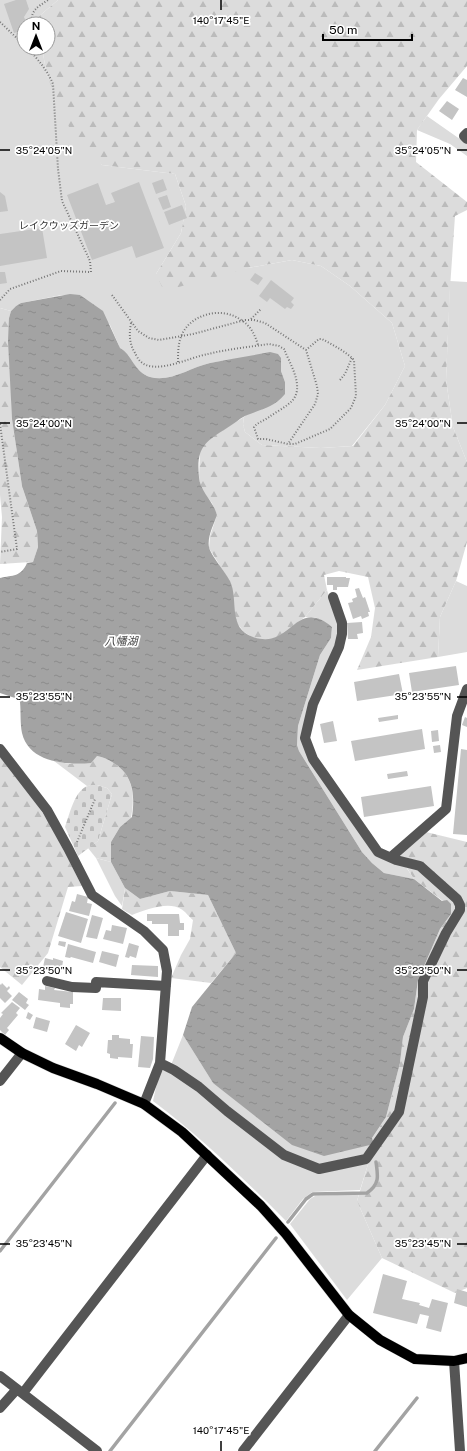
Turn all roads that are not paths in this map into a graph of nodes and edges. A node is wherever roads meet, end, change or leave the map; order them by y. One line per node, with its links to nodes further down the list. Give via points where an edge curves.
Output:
1 (467, 133): 2 (street, via 464,136)
2 (467, 139)
3 (333, 597): 6 (street, via 342,623 342,634 339,647 313,704 305,738 313,758 378,852)
4 (467, 689): 6 (street, via 457,716 446,808)
5 (0, 749): 8 (street, via 47,810 92,895 144,931 163,950 167,971)
6 (390, 857): 11 (street, via 420,866 457,899 460,910 423,981 423,997 399,1112 366,1159 319,1169 284,1155 199,1087)
7 (47, 981): 8 (street, via 72,987 96,988 96,982)
8 (166, 986): 11 (street)
9 (0, 1038): 10 (main road)
10 (22, 1053): 12 (street); 13 (main road)
11 (160, 1063): 13 (street)
12 (0, 1081)
13 (144, 1104): 14 (main road, via 182,1132)
14 (207, 1155): 15 (main road, via 261,1206 286,1234); 19 (street)
15 (349, 1315): 17 (main road, via 380,1340 415,1358); 22 (street)
16 (467, 1358): 17 (main road)
17 (454, 1361): 23 (street)
18 (0, 1376): 19 (street)
19 (20, 1391): 20 (street); 21 (street)
20 (0, 1408)
21 (97, 1451)
22 (243, 1451)
23 (460, 1451)

